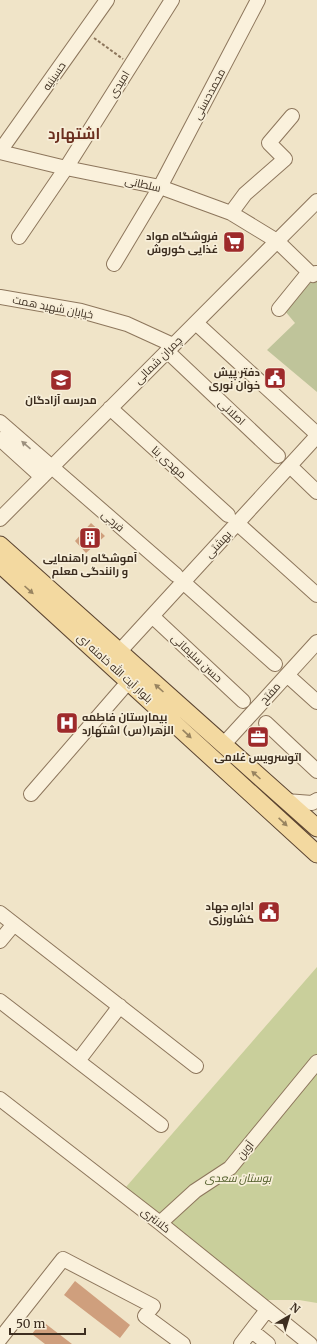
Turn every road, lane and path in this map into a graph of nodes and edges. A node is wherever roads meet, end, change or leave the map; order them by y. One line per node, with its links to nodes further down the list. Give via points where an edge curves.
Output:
1 (107, 0): 4 (street, حسینیه)
2 (172, 0): 5 (street, امیدی)
3 (258, 0): 9 (street, محمدحسنی)
4 (84, 32): 5 (path); 7 (street, حسینیه)
5 (131, 65): 8 (street, امیدی)
6 (292, 116): 11 (street, via 269,143 286,159 245,194)
7 (0, 152): 8 (street, سلطانی)
8 (66, 168): 9 (street, سلطانی); 12 (street, امیدی)
9 (160, 187): 11 (street, سلطانی); 14 (street, محمدحسنی)
10 (317, 201): 13 (street, چمران شمالی)
11 (231, 213): 13 (street, سلطانی)
12 (19, 237)
13 (277, 241): 15 (street, سلطانی); 18 (street, چمران شمالی)
14 (114, 264)
15 (313, 272): 17 (street)
16 (0, 297): 19 (street, خیابان شهید همت, via 81,310 127,324)
17 (278, 308)
18 (196, 322): 19 (street, چمران شمالی); 22 (street)
19 (170, 348): 20 (street, چمران شمالی); 24 (street, اصلانی)
20 (110, 408): 26 (street, چمران شمالی); 29 (street, مهدی بنا)
21 (0, 422): 26 (street, one-way to 21)
22 (317, 435): 25 (street, بهشتی)
23 (0, 439): 26 (street)
24 (278, 456)
25 (290, 466): 27 (street); 29 (street, بهشتی)
26 (47, 472): 28 (street, چمران شمالی); 32 (street, فرجی)
27 (317, 492)
28 (0, 519)
29 (233, 519): 32 (street, بهشتی); 33 (street, مهدی بنا)
30 (0, 545): 36 (main road, بلوار آیت الله خامنه ای)
31 (0, 564): 39 (main road, بلوار آیت الله خامنه ای, one-way to 39)
32 (179, 578): 34 (street, بهشتی); 37 (street, فرجی)
33 (317, 595)
34 (152, 616): 36 (street, بهشتی); 40 (street, حسن سلیمانی)
35 (317, 642): 38 (street, مفتح)
36 (119, 652): 43 (main road, بلوار آیت الله خامنه ای, one-way to 36)
37 (276, 664)
38 (287, 675): 41 (street); 43 (street, مفتح)
39 (129, 681): 45 (street); 49 (main road, بلوار آیت الله خامنه ای, one-way to 49)
40 (243, 701)
41 (317, 702)
42 (266, 723): 44 (street)
43 (223, 745): 47 (main road, بلوار آیت الله خامنه ای, one-way to 43)
44 (317, 771)
45 (31, 794)
46 (317, 800): 47 (street, via 312,803)
47 (286, 801): 48 (main road, بلوار آیت الله خامنه ای)
48 (317, 828)
49 (317, 854)
50 (0, 913): 51 (street)
51 (14, 924): 52 (street); 54 (street)
52 (0, 941)
53 (0, 1001): 55 (street)
54 (120, 1006): 55 (street); 57 (street)
55 (78, 1061): 59 (street)
56 (317, 1062): 60 (street, آوین, via 230,1168 195,1191)
57 (196, 1066)
58 (0, 1099): 60 (street, کلانتری)
59 (161, 1125)
60 (160, 1223): 61 (street, کلانتری)
61 (267, 1310): 62 (street); 67 (street, کلانتری)
62 (252, 1331): 65 (street); 66 (street)
63 (0, 1339): 64 (street, via 62,1259 153,1306 145,1316)
64 (183, 1344)
65 (241, 1344)
66 (268, 1344)
67 (310, 1344)

